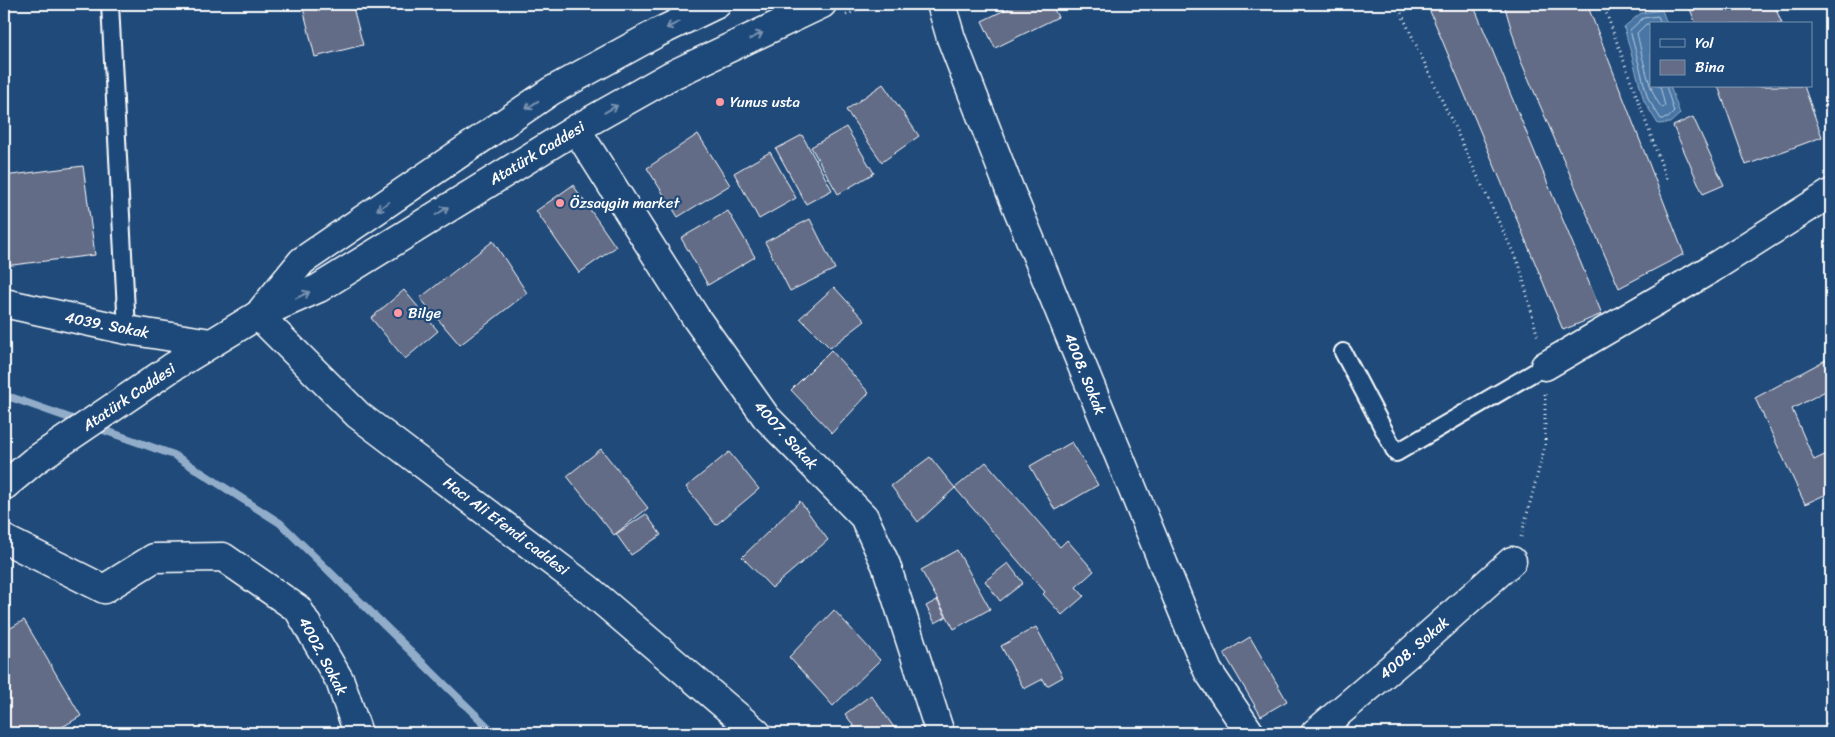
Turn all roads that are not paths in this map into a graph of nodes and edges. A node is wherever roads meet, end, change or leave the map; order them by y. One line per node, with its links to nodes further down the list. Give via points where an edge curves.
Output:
1 (110, 4): 9 (lane)
2 (717, 4): 8 (street, Atatürk Caddesi, one-way to 8, via 551,92 302,261)
3 (822, 4): 5 (street, Atatürk Caddesi, one-way to 3, via 670,76)
4 (941, 4): 19 (street, 4008. Sokak, via 1009,188 1194,639 1208,671)
5 (576, 129): 8 (street, Atatürk Caddesi, one-way to 5, via 319,288); 18 (street, 4007. Sokak, via 696,318 766,417 864,517 886,565)
6 (1830, 200): 12 (street)
7 (4, 303): 9 (street, 4039. Sokak)
8 (258, 315): 10 (street, Atatürk Caddesi); 17 (street, Hacı Ali Efendi caddesi, via 358,415 587,588)
9 (127, 330): 10 (street, 4039. Sokak)
10 (211, 344): 13 (street, Atatürk Caddesi, via 171,368)
11 (1343, 352): 12 (lane, via 1396,453)
12 (1544, 366)
13 (4, 486)
14 (4, 539): 16 (street, 4002. Sokak, via 104,589 154,558 223,556 298,609 340,681)
15 (1512, 561): 20 (street, 4008. Sokak)
16 (358, 733)
17 (757, 733)
18 (940, 733)
19 (1250, 733)
20 (1315, 733)

